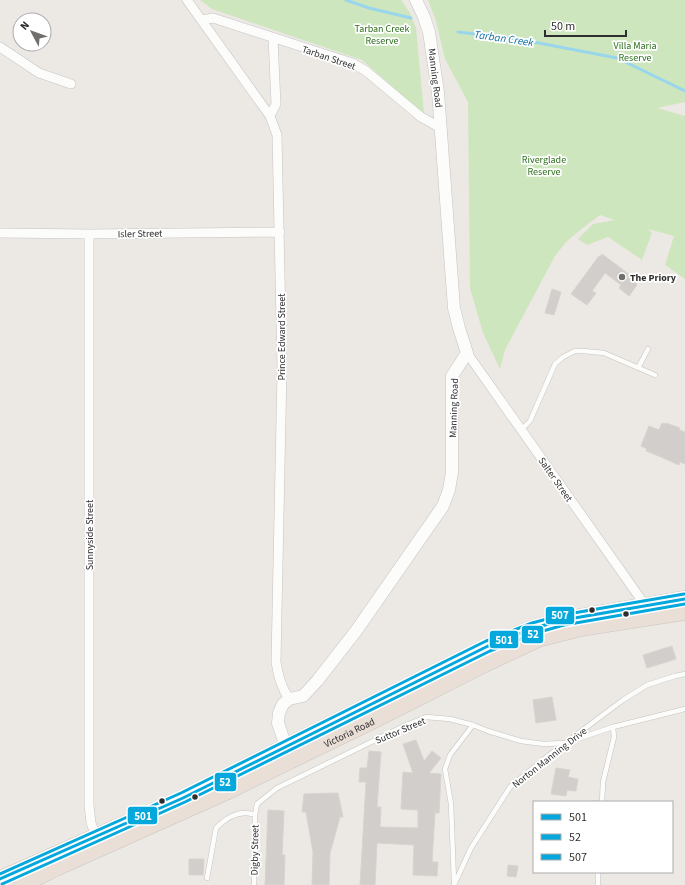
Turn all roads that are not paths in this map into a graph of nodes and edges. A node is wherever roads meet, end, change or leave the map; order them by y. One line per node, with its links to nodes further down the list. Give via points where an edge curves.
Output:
1 (187, 0): 3 (street, Prince Edward Street)
2 (416, 0): 8 (street, Manning Road, via 429,32)
3 (202, 20): 4 (street, Tarban Street, via 213,18); 7 (street, Prince Edward Street)
4 (273, 38): 7 (street, via 276,104); 8 (street, Tarban Street, via 352,63 421,117)
5 (0, 47): 6 (street, via 39,73)
6 (70, 84)
7 (270, 116): 9 (street, Prince Edward Street, via 277,135)
8 (441, 128): 13 (street, Manning Road, via 454,308)
9 (280, 232): 11 (street, Isler Street); 21 (street, Prince Edward Street, via 282,368 276,662 281,687)
10 (0, 233): 11 (street, Isler Street)
11 (89, 234): 29 (street, Sunnyside Street, via 89,805 91,823)
12 (648, 349): 14 (lane)
13 (467, 352): 16 (street, Salter Street); 21 (street, Manning Road, via 452,376 452,472 443,506 360,625 317,681 303,696)
14 (638, 368): 15 (lane); 16 (lane, via 604,353 583,351 563,357 555,364 530,420)
15 (655, 375)
16 (521, 430): 18 (street, Salter Street)
17 (685, 599): 18 (highway, Victoria Road)
18 (645, 605): 26 (highway, Victoria Road, via 563,620 511,636)
19 (685, 612): 26 (highway, Victoria Road, via 580,628 538,639 372,721)
20 (685, 674): 25 (lane, Norton Manning Drive, via 647,685)
21 (288, 699): 26 (street, via 279,713 278,723)
22 (685, 709): 24 (lane)
23 (473, 725): 25 (lane, Suttor Street, via 521,741); 28 (lane, Suttor Street, via 450,719 426,717 404,726 277,788 257,804); 33 (lane, via 450,755 445,769 451,804)
24 (613, 727): 25 (lane); 27 (lane, via 614,737 603,782)
25 (565, 743): 33 (lane, Norton Manning Drive, via 510,787 471,848)
26 (290, 753): 29 (highway, Victoria Road); 34 (highway, Victoria Road, via 226,792)
27 (602, 801)
28 (255, 815): 31 (lane, via 240,813 216,828); 35 (lane, Digby Street)
29 (96, 836): 32 (highway, Victoria Road)
30 (598, 873): 36 (lane)
31 (207, 878)
32 (0, 879)
33 (454, 884)
34 (22, 885)
35 (254, 885)
36 (598, 885)

